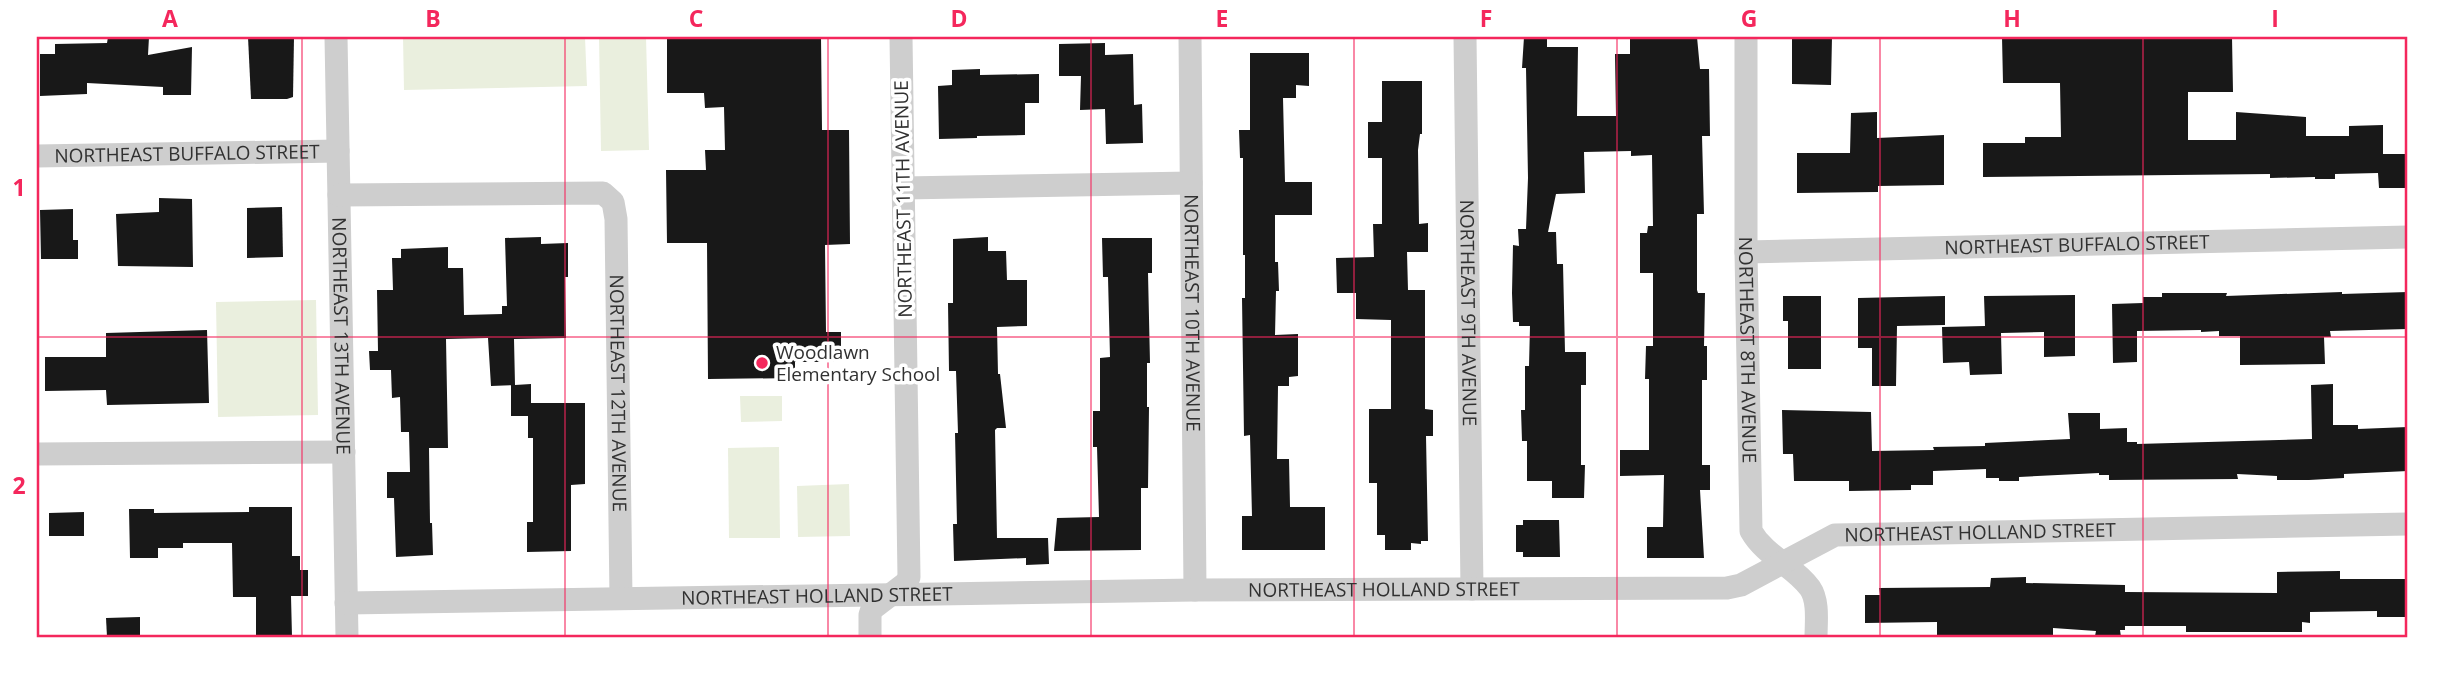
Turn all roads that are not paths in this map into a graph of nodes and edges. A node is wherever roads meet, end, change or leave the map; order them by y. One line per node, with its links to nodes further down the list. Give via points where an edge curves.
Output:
1 (336, 37): 6 (street, NORTHEAST 13TH AVENUE)
2 (901, 37): 9 (street, NORTHEAST 11TH AVENUE)
3 (1190, 37): 8 (street, NORTHEAST 10TH AVENUE)
4 (1465, 37): 17 (street, NORTHEAST 9TH AVENUE)
5 (1746, 37): 12 (street, NORTHEAST 8TH AVENUE)
6 (338, 151): 7 (street, NORTHEAST BUFFALO STREET); 10 (street, NORTHEAST 13TH AVENUE)
7 (37, 156)
8 (1191, 183): 9 (street); 18 (street, NORTHEAST 10TH AVENUE)
9 (903, 188): 19 (street, NORTHEAST 11TH AVENUE, via 909,577)
10 (339, 195): 13 (street, NORTHEAST 13TH AVENUE); 20 (street, NORTHEAST 12TH AVENUE, via 603,193 613,202)
11 (2408, 237): 12 (street, NORTHEAST BUFFALO STREET)
12 (1746, 252): 16 (street, NORTHEAST 8TH AVENUE, via 1751,531)
13 (344, 453): 14 (street); 21 (street, NORTHEAST 13TH AVENUE)
14 (37, 454)
15 (2408, 524): 16 (street, NORTHEAST HOLLAND STREET, via 1835,536)
16 (1782, 564): 17 (street, NORTHEAST HOLLAND STREET, via 1727,588); 24 (street, NORTHEAST 8TH AVENUE, via 1811,589)
17 (1472, 589): 18 (street, NORTHEAST HOLLAND STREET)
18 (1195, 590): 19 (street, NORTHEAST HOLLAND STREET)
19 (891, 594): 20 (street, NORTHEAST HOLLAND STREET); 23 (street, NORTHEAST 11TH AVENUE, via 872,609)
20 (621, 598): 21 (street, NORTHEAST HOLLAND STREET)
21 (346, 603): 22 (street, NORTHEAST 13TH AVENUE)
22 (347, 637)
23 (870, 637)
24 (1816, 637)

